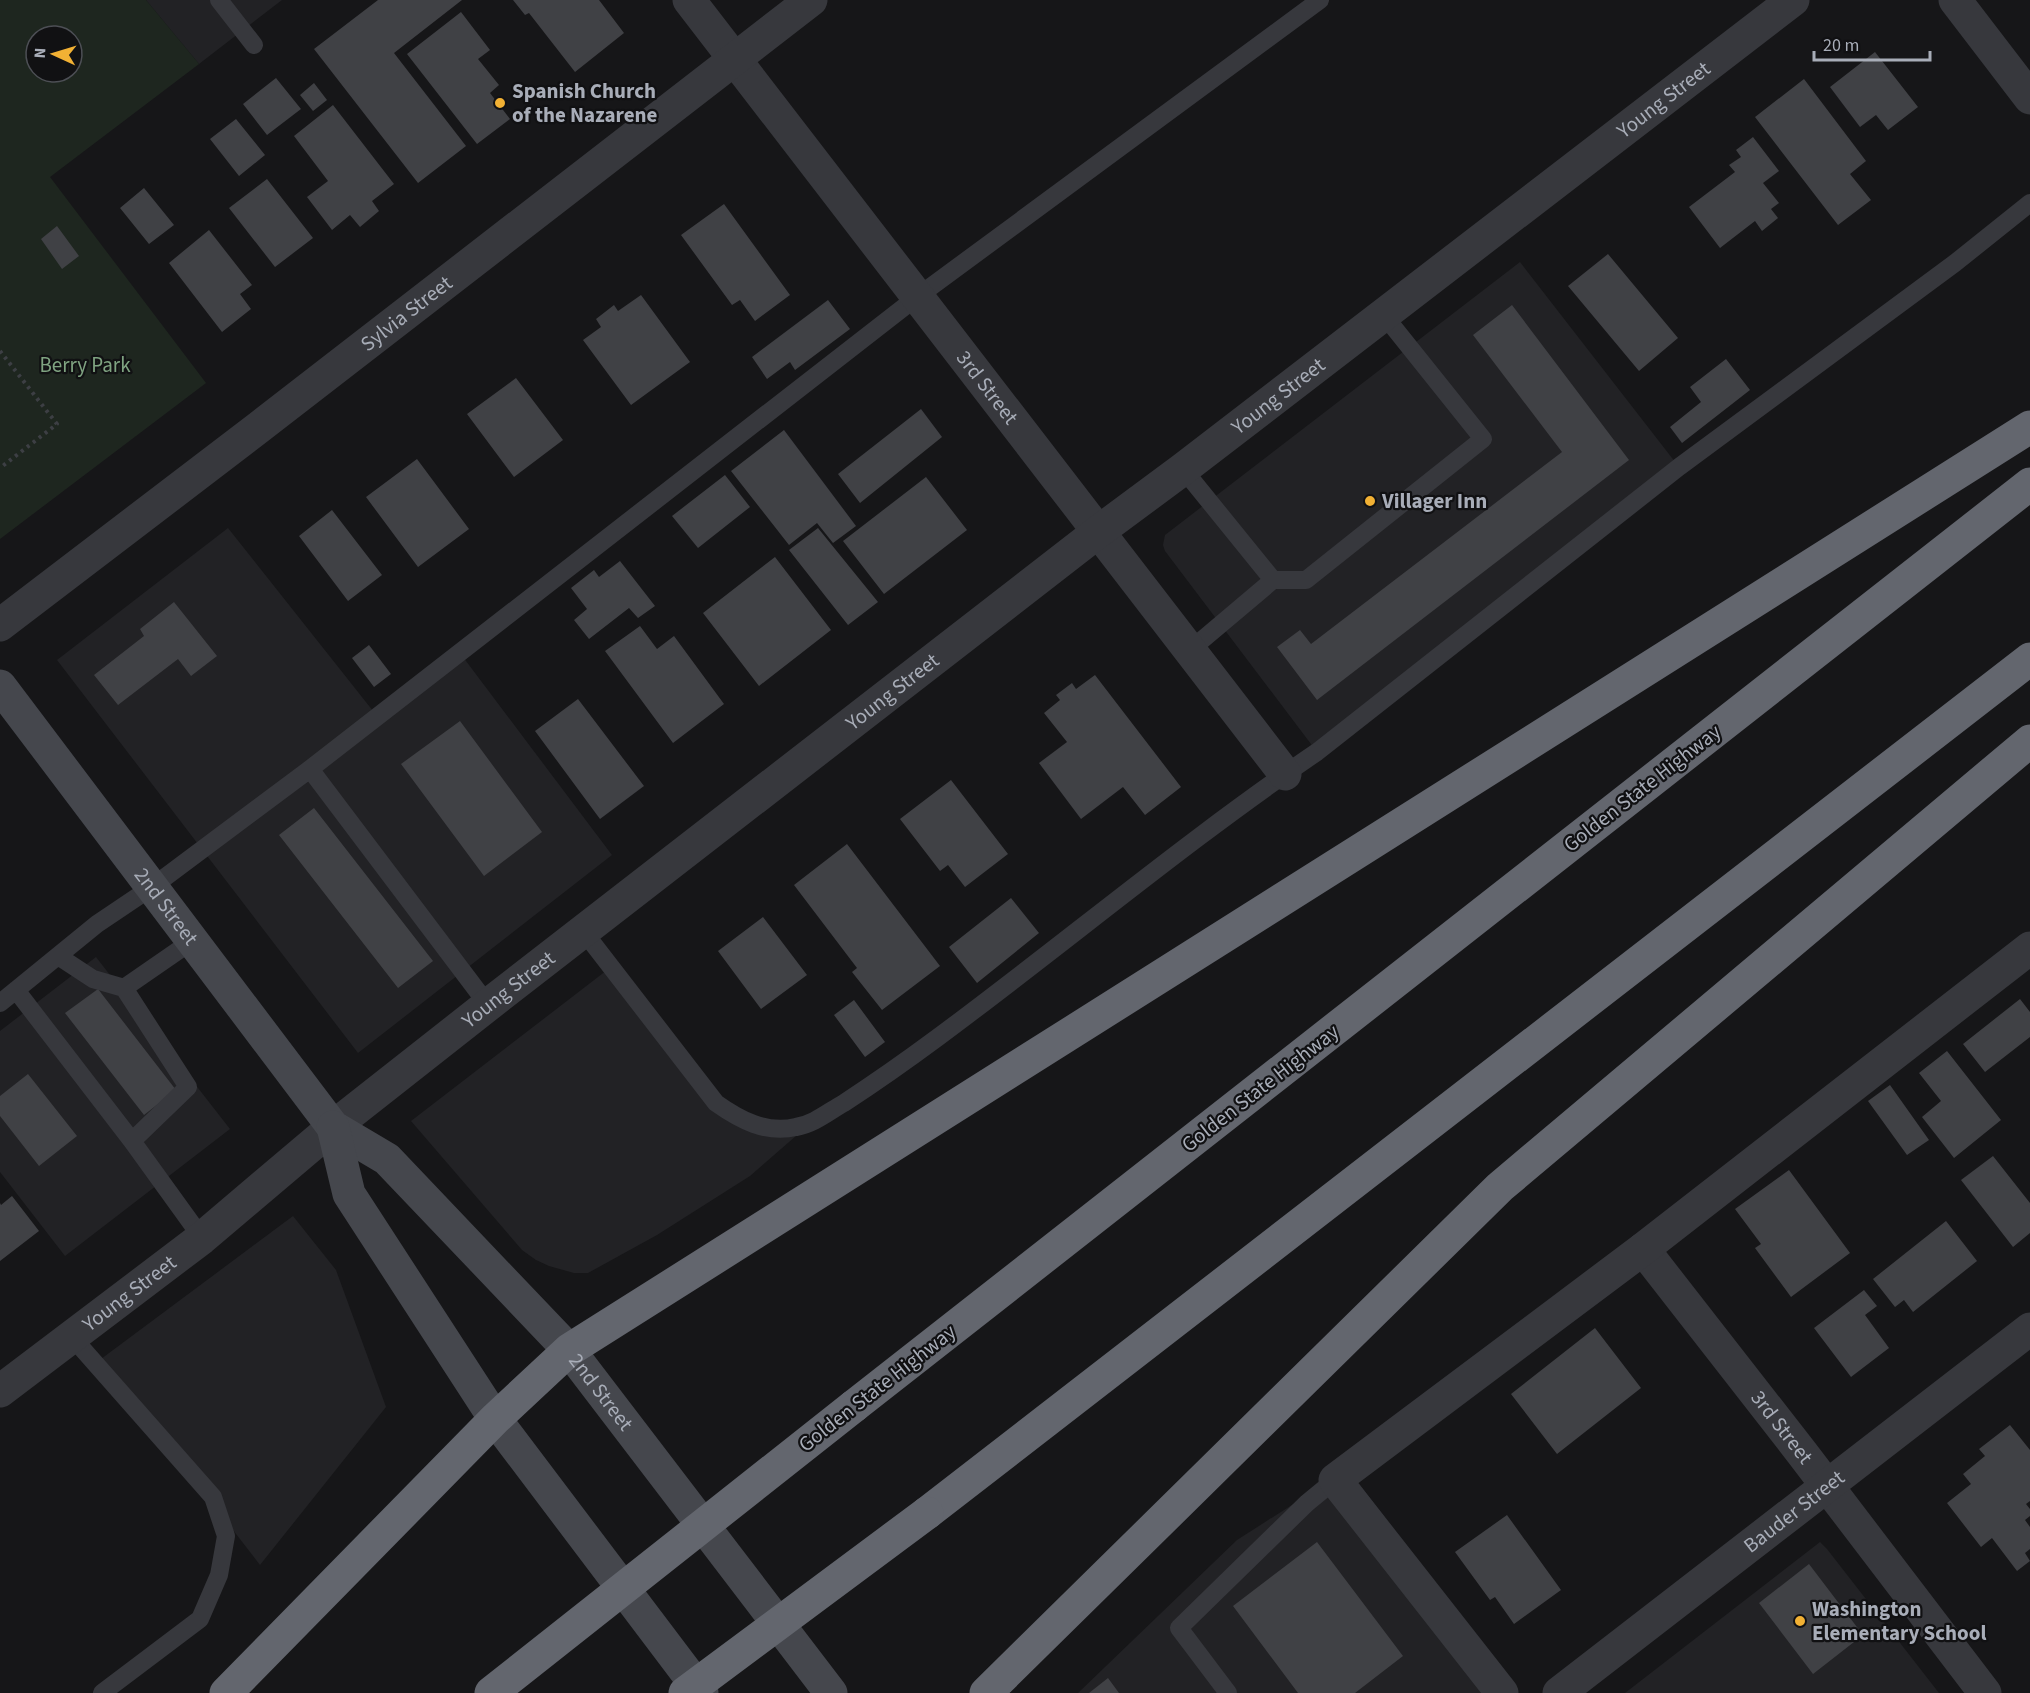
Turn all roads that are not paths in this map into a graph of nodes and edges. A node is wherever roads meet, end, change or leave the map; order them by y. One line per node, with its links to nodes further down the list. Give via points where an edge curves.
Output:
1 (219, 0): 7 (lane)
2 (689, 0): 8 (street, 3rd Street)
3 (811, 0): 8 (street, Sylvia Street)
4 (1320, 0): 11 (lane)
5 (1793, 0): 12 (street, Young Street)
6 (1955, 0): 9 (street)
7 (254, 45)
8 (735, 58): 11 (street, 3rd Street); 18 (street, Sylvia Street)
9 (2030, 98)
10 (2030, 203): 24 (lane, via 1680,467)
11 (917, 297): 16 (street, 3rd Street); 23 (lane)
12 (1383, 314): 14 (street, Young Street); 17 (lane, via 1483,439 1306,580)
13 (2030, 427): 40 (highway)
14 (1183, 469): 16 (street, Young Street); 17 (lane)
15 (2030, 484): 47 (highway, Golden State Highway, bridge)
16 (1098, 532): 19 (street, 3rd Street); 26 (street, Young Street)
17 (1273, 580): 19 (lane)
18 (0, 625)
19 (1189, 651): 24 (street, 3rd Street)
20 (2030, 659): 48 (highway, bridge, via 927,1513)
21 (0, 686): 25 (main road, 2nd Street)
22 (2030, 741): 51 (highway, via 1500,1186)
23 (310, 769): 25 (lane); 33 (lane)
24 (1285, 774): 26 (lane, via 909,1059 812,1122 796,1127 764,1128 732,1115 716,1103)
25 (152, 887): 27 (main road, 2nd Street); 29 (lane)
26 (584, 932): 33 (street, Young Street)
27 (192, 941): 30 (lane); 34 (main road, 2nd Street)
28 (2030, 948): 37 (street)
29 (58, 956): 30 (lane, via 93,979); 31 (lane)
30 (124, 988): 35 (lane, via 188,1087)
31 (16, 990): 32 (lane); 35 (lane)
32 (0, 1003)
33 (488, 1005): 34 (street, Young Street)
34 (333, 1127): 36 (street, Young Street); 40 (main road, 2nd Street, via 387,1159); 42 (main road, 2nd Street, via 349,1194)
35 (132, 1141): 36 (lane)
36 (202, 1238): 39 (street, Young Street)
37 (1643, 1249): 43 (street); 44 (street, 3rd Street)
38 (2030, 1329): 44 (street, Bauder Street)
39 (72, 1337): 41 (street, Young Street); 45 (lane, via 213,1497 226,1536 219,1575 200,1619)
40 (569, 1350): 42 (highway); 50 (main road, 2nd Street)
41 (0, 1391)
42 (495, 1419): 46 (highway); 49 (main road, 2nd Street)
43 (1335, 1480): 52 (lane, via 1179,1628); 53 (street)
44 (1826, 1485): 54 (street, Bauder Street); 55 (street, 3rd Street)
45 (102, 1693)
46 (226, 1693)
47 (491, 1693)
48 (685, 1693)
49 (702, 1693)
50 (831, 1693)
51 (986, 1693)
52 (1228, 1693)
53 (1502, 1693)
54 (1559, 1693)
55 (1985, 1693)

